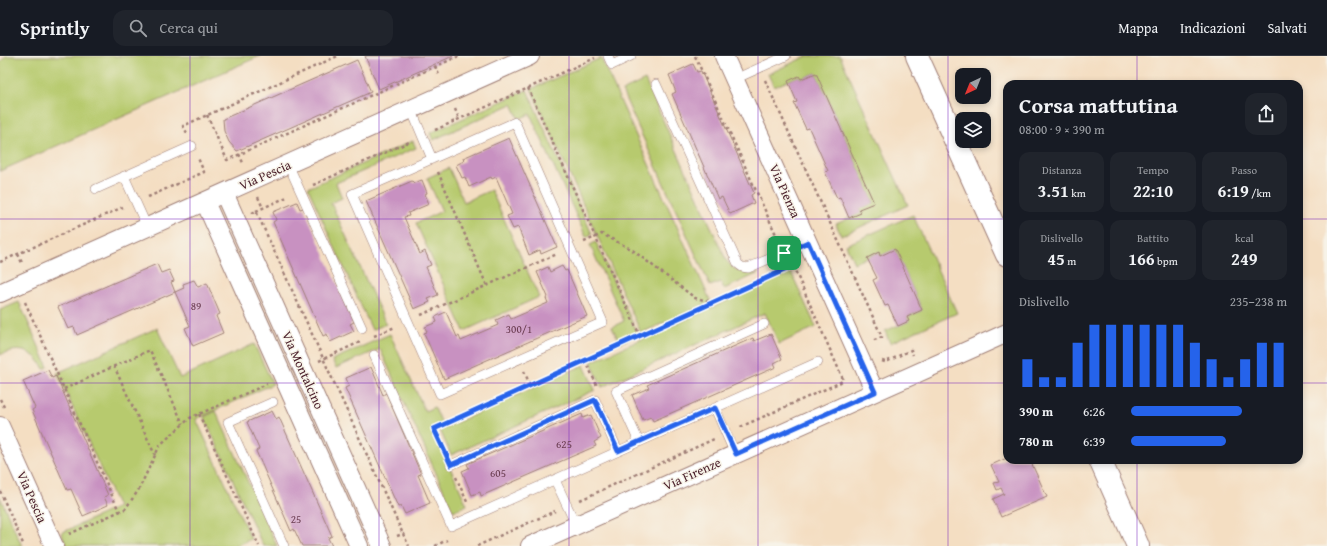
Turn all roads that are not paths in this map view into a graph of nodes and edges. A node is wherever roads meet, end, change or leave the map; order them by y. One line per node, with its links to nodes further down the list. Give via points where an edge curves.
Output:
1 (530, 56): 9 (street, Via Pescia)
2 (608, 56): 3 (lane, via 612,65)
3 (631, 56)
4 (724, 56): 7 (street, Via Pienza)
5 (786, 56): 7 (lane)
6 (917, 56): 19 (street)
7 (735, 79): 18 (street, Via Pienza)
8 (656, 84): 18 (lane, via 738,264 748,268)
9 (411, 109): 11 (lane); 12 (street, Via Pescia)
10 (192, 146): 13 (lane)
11 (432, 159): 11 (lane, via 515,122 603,322 440,394 352,194)
12 (288, 164): 15 (street, Via Pescia); 22 (lane)
13 (124, 176): 14 (lane); 17 (lane)
14 (96, 189)
15 (224, 193): 16 (street, Via Pescia); 37 (street, Via Montalcino)
16 (205, 202): 17 (street, Via Pescia); 40 (street, Via Montalcino)
17 (147, 227): 20 (street, Via Pescia)
18 (808, 242): 26 (street, Via Pienza)
19 (1003, 246)
20 (0, 293)
21 (764, 324): 30 (lane, via 616,391)
22 (362, 328)
23 (1003, 335): 26 (street, Via Firenze)
24 (374, 355): 35 (lane, via 451,526)
25 (818, 362): 28 (lane)
26 (875, 392): 32 (street, Via Firenze)
27 (273, 402): 39 (lane, via 228,422)
28 (715, 408): 30 (lane); 32 (lane)
29 (0, 426): 38 (street, Via Pescia)
30 (639, 442): 31 (lane)
31 (618, 451): 34 (lane, via 595,400); 35 (lane)
32 (736, 454): 36 (street, Via Firenze)
33 (1102, 464): 42 (street)
34 (451, 465)
35 (555, 480): 36 (lane)
36 (576, 526): 41 (street, Via Firenze)
37 (388, 542)
38 (54, 546)
39 (284, 546)
40 (359, 546)
41 (530, 546)
42 (1138, 546)

